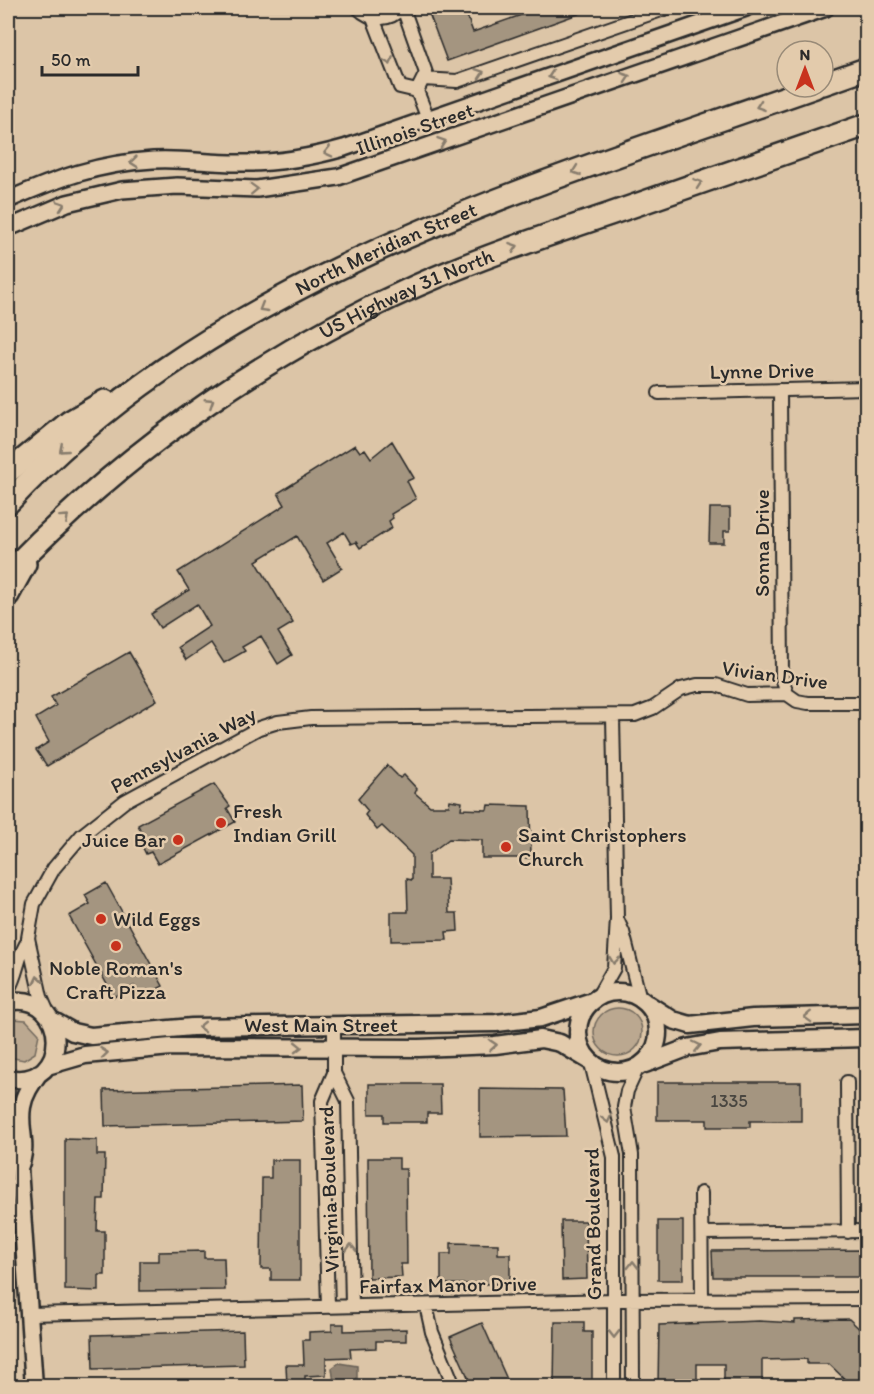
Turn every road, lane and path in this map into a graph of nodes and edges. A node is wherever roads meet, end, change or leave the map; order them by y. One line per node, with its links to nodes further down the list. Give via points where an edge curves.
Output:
1 (358, 8): 6 (street)
2 (402, 8): 6 (street, via 392,16); 8 (street, via 426,73)
3 (667, 8): 8 (street, one-way to 3, via 457,81)
4 (746, 8): 12 (street, Illinois Street, one-way to 12)
5 (826, 8): 15 (street, Illinois Street, one-way to 5, via 67,203 122,190 177,186 258,189 338,177)
6 (373, 18): 10 (street, one-way to 10, via 400,87)
7 (867, 69): 9 (highway)
8 (423, 79): 10 (street)
9 (835, 80)
10 (417, 91): 12 (street)
11 (781, 99): 16 (highway, North Meridian Street, one-way to 16, via 418,230 313,280)
12 (428, 119): 14 (street, Illinois Street, one-way to 14, via 344,148 293,159 245,164 171,159 109,165 67,175)
13 (867, 125): 22 (highway, US Highway 31 North, one-way to 13, via 125,464 200,408 299,346 383,302 490,255)
14 (8, 200)
15 (8, 228)
16 (194, 350): 20 (highway, via 69,422); 21 (highway, North Meridian Street, one-way to 21, via 99,419)
17 (867, 388): 18 (street, Lynne Drive)
18 (780, 390): 19 (street, Lynne Drive); 25 (street, Sonna Drive, via 782,678)
19 (659, 393)
20 (8, 472)
21 (8, 503)
22 (38, 542): 23 (highway, US Highway 31 North); 24 (highway)
23 (8, 573)
24 (8, 595)
25 (787, 694): 26 (street, Vivian Drive, via 808,704); 27 (street, Vivian Drive, via 747,695 697,685 681,689 635,715)
26 (867, 703)
27 (613, 717): 28 (street); 29 (street, Pennsylvania Way, via 311,718 259,728 125,801 82,835 41,887 31,914)
28 (617, 919): 31 (street, one-way to 31, via 614,968); 32 (street)
29 (28, 941): 30 (street, Pennsylvania Way, via 19,954); 35 (street, Pennsylvania Way, one-way to 29)
30 (8, 990)
31 (594, 999): 32 (main road, via 621,992); 36 (main road, West Main Street, via 552,1015 515,1022); 39 (main road, via 580,1016 577,1028 580,1047)
32 (642, 1000): 34 (main road, one-way to 32, via 753,1018 690,1025 673,1020); 40 (main road, via 654,1014 658,1037 653,1052)
33 (8, 1002): 35 (main road, West Main Street, via 33,1004)
34 (867, 1016)
35 (50, 1019): 36 (main road, West Main Street, one-way to 35, via 192,1027 91,1036 73,1032); 41 (main road, via 57,1040 53,1057)
36 (334, 1027): 38 (street, Virginia Boulevard)
37 (867, 1038): 40 (main road, one-way to 37, via 684,1049 714,1043)
38 (334, 1048): 39 (main road, West Main Street, one-way to 39, via 482,1046 545,1039 560,1043); 41 (main road, West Main Street, one-way to 38, via 85,1054 171,1047); 42 (street, Virginia Boulevard)
39 (590, 1062): 40 (main road, via 611,1072); 52 (street, Grand Boulevard, one-way to 52, via 614,1157)
40 (640, 1066): 53 (street, Grand Boulevard, one-way to 40, via 633,1155 624,1107 627,1091)
41 (43, 1069): 43 (main road, West Main Street, via 20,1079); 46 (main road, via 22,1107 25,1152)
42 (334, 1073): 56 (street, Virginia Boulevard, via 322,1101); 57 (street, Virginia Boulevard, one-way to 42, via 348,1101)
43 (8, 1078)
44 (847, 1082): 48 (street)
45 (8, 1122): 46 (main road, via 12,1154)
46 (19, 1168): 58 (main road)
47 (701, 1193): 50 (street)
48 (848, 1232): 49 (street); 50 (street)
49 (867, 1232)
50 (702, 1233): 54 (street)
51 (867, 1299): 54 (street, Fairfax Manor Drive)
52 (614, 1300): 53 (street, Fairfax Manor Drive); 55 (street, Fairfax Manor Drive); 61 (street, Grand Boulevard, one-way to 61)
53 (633, 1300): 54 (street, Fairfax Manor Drive); 62 (street, Grand Boulevard)
54 (702, 1300)
55 (426, 1305): 57 (street, Fairfax Manor Drive); 60 (street, via 432,1332)
56 (328, 1306): 57 (street, Fairfax Manor Drive); 58 (street, Fairfax Manor Drive)
57 (352, 1306)
58 (29, 1314): 59 (main road)
59 (34, 1386)
60 (454, 1386)
61 (614, 1386)
62 (633, 1386)

